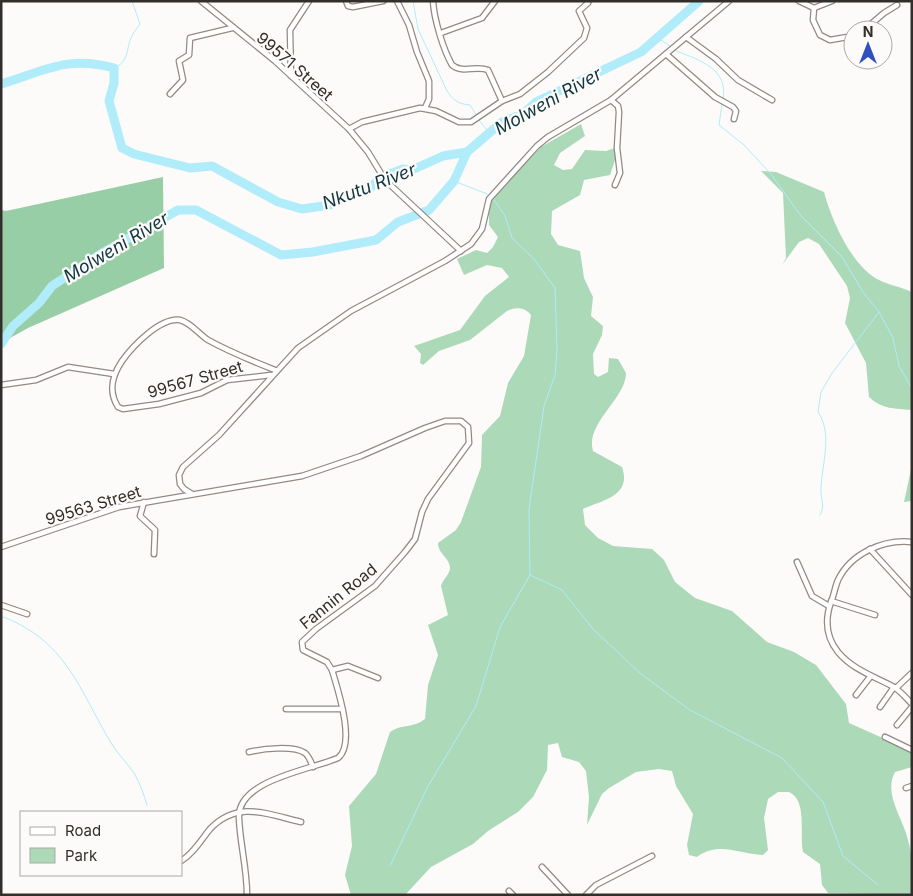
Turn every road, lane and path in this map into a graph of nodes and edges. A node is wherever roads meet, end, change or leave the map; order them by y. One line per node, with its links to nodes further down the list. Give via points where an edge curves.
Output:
1 (201, 1): 15 (street, 99571 Street)
2 (309, 1): 20 (street, via 290,30)
3 (346, 1): 4 (street, via 352,7)
4 (383, 1)
5 (396, 1): 25 (street, via 409,25 429,82 429,99)
6 (433, 1): 16 (street, via 434,21)
7 (495, 1): 16 (street, via 482,18)
8 (729, 1): 17 (street)
9 (799, 1): 13 (street)
10 (832, 1): 13 (street)
11 (588, 3): 24 (street, via 579,11 587,28 584,38 541,78 520,94)
12 (897, 5): 14 (street)
13 (814, 8): 18 (street, via 813,24 820,35 830,40)
14 (876, 20)
15 (232, 28): 20 (street, 99571 Street); 21 (street, via 190,38 189,54 179,61 182,83)
16 (441, 33): 24 (street, via 452,65 460,69 488,70)
17 (686, 37): 19 (street); 23 (street, via 738,80)
18 (843, 38)
19 (666, 54): 22 (street); 26 (street, via 714,97 732,106 736,111)
20 (291, 76): 27 (street, 99571 Street)
21 (170, 94)
22 (611, 100): 28 (street, via 618,108 620,173); 29 (street, via 537,146 494,190 486,207 482,229)
23 (772, 100)
24 (502, 101): 25 (street, via 468,123)
25 (425, 108): 27 (street, via 362,122)
26 (734, 119)
27 (348, 129): 29 (street, 99571 Street, via 368,152 383,178)
28 (615, 185)
29 (461, 251): 30 (street, via 350,311 308,339)
30 (273, 372): 31 (street, 99567 Street, via 208,340 180,320 151,330 135,344); 31 (street, 99567 Street, via 232,379 201,393 123,410 111,394); 33 (street, via 219,435 180,471 180,484 186,492)
31 (114, 374): 32 (street, via 68,367 36,380)
32 (1, 385)
33 (193, 494): 34 (street, 99563 Street); 46 (street, Fannin Road, via 311,473 445,421 461,421 468,427 469,443 428,498 415,539 406,552 375,586 302,642 303,650 322,659)
34 (144, 502): 37 (street, 99563 Street, via 119,507); 39 (street, via 140,516 155,530)
35 (912, 537): 36 (street)
36 (911, 542): 38 (street, via 895,542)
37 (1, 546)
38 (870, 549): 41 (street); 42 (street, via 840,576)
39 (154, 554)
40 (797, 562): 42 (street, via 812,596)
41 (912, 595)
42 (831, 603): 45 (street); 48 (street, via 827,625 836,651)
43 (1, 605): 44 (street)
44 (27, 614)
45 (875, 615)
46 (332, 670): 49 (street, via 348,666); 55 (street)
47 (912, 673): 50 (street)
48 (870, 677): 50 (street); 51 (street)
49 (378, 678)
50 (895, 688): 52 (street); 53 (street)
51 (856, 694)
52 (912, 706): 56 (street)
53 (880, 707)
54 (286, 709): 55 (street)
55 (342, 709): 60 (street, via 347,738 345,750 338,758)
56 (897, 725)
57 (885, 737): 58 (street)
58 (912, 750)
59 (249, 752): 60 (street, via 269,748 300,751 308,756)
60 (313, 767): 63 (street, via 254,789 243,799)
61 (912, 786): 62 (street)
62 (906, 788)
63 (239, 812): 64 (street, via 258,812); 66 (street, via 221,819); 68 (street)
64 (301, 822)
65 (652, 856): 70 (street, via 596,885)
66 (182, 860)
67 (542, 867): 69 (street)
68 (247, 895)
69 (568, 895)
70 (586, 895)

